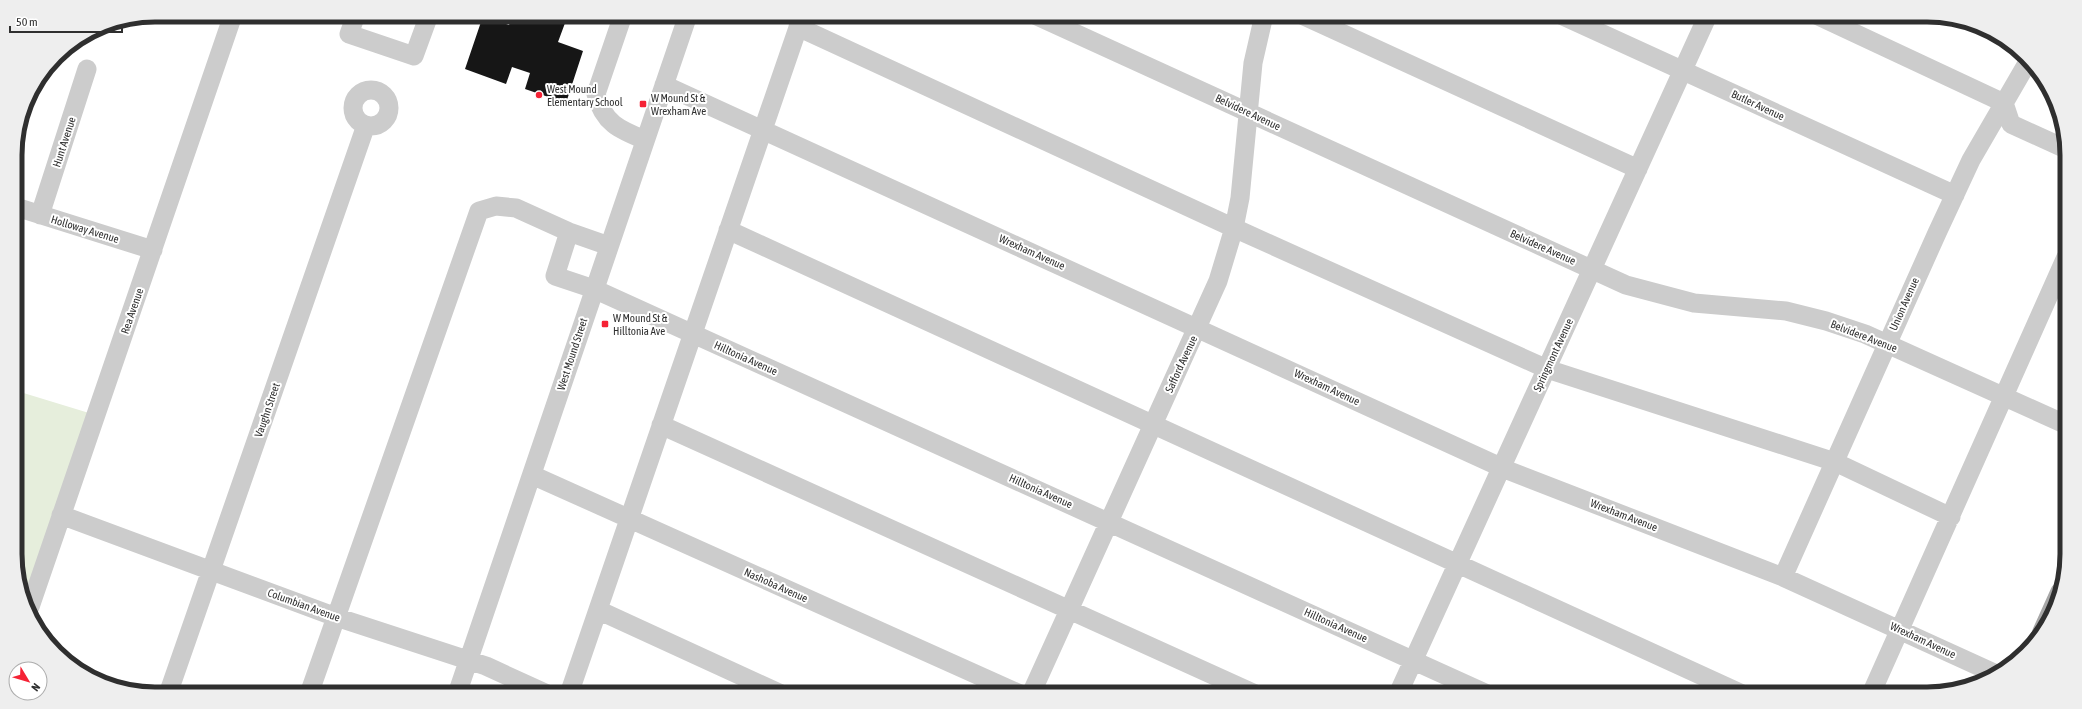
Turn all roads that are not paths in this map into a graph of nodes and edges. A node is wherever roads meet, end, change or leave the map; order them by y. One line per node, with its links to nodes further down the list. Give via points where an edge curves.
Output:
1 (231, 22): 32 (street, Rea Avenue)
2 (353, 22): 3 (street, via 349,34 414,56)
3 (426, 22)
4 (621, 22): 22 (street, via 596,94 599,106 610,123)
5 (686, 22): 17 (street, West Mound Street)
6 (800, 22): 21 (street)
7 (802, 22): 28 (street)
8 (1050, 22): 19 (street, Belvidere Avenue)
9 (1262, 22): 19 (street, Safford Avenue, via 1253,62)
10 (1317, 22): 24 (street)
11 (1576, 22): 16 (street, Butler Avenue)
12 (1705, 22): 16 (street, Springmont Avenue)
13 (1831, 22): 18 (street)
14 (2026, 66): 18 (street, Union Avenue)
15 (87, 69): 27 (street, Hunt Avenue)
16 (1683, 71): 24 (street, Springmont Avenue); 25 (street, Butler Avenue)
17 (664, 85): 21 (street, Wrexham Avenue); 22 (street, West Mound Street)
18 (2004, 103): 23 (street, via 2011,124); 25 (street, Union Avenue, via 1971,160)
19 (1248, 112): 28 (street, Safford Avenue, via 1240,198); 33 (street, Belvidere Avenue)
20 (366, 125): 52 (street, Vaughn Street)
21 (762, 130): 29 (street); 36 (street, Wrexham Avenue)
22 (645, 140): 31 (street, West Mound Street)
23 (2059, 146)
24 (1638, 168): 33 (street, Springmont Avenue)
25 (1955, 195): 38 (street, Union Avenue)
26 (22, 209): 27 (street, Holloway Avenue)
27 (40, 215): 32 (street, Holloway Avenue)
28 (1234, 228): 36 (street, Safford Avenue, via 1218,280); 39 (street)
29 (728, 230): 37 (street); 43 (street)
30 (569, 232): 31 (street); 35 (street, Hilltonia Avenue, via 555,276); 57 (street, via 516,208 496,206 479,211)
31 (609, 246): 35 (street, West Mound Street)
32 (154, 250): 47 (street, Rea Avenue)
33 (1593, 270): 38 (street, Belvidere Avenue, via 1626,285 1694,303 1786,311 1833,323); 39 (street, Springmont Avenue)
34 (2060, 271): 40 (street)
35 (594, 289): 37 (street, Hilltonia Avenue); 46 (street, West Mound Street)
36 (1198, 328): 43 (street, Safford Avenue); 45 (street, Wrexham Avenue)
37 (692, 333): 42 (street); 50 (street, Hilltonia Avenue)
38 (1887, 344): 40 (street, Belvidere Avenue); 44 (street, Union Avenue)
39 (1547, 369): 44 (street); 45 (street, Springmont Avenue)
40 (2005, 397): 41 (street, Belvidere Avenue); 48 (street)
41 (2060, 422)
42 (661, 425): 49 (street); 56 (street)
43 (1153, 426): 50 (street, Safford Avenue); 51 (street)
44 (1835, 462): 48 (street); 53 (street, Union Avenue)
45 (1501, 468): 51 (street, Springmont Avenue); 53 (street, Wrexham Avenue)
46 (532, 475): 49 (street, Nashoba Avenue); 59 (street, West Mound Street)
47 (61, 515): 52 (street, Columbian Avenue); 54 (street, Rea Avenue)
48 (1951, 517): 58 (street)
49 (629, 519): 55 (street); 68 (street, Nashoba Avenue)
50 (1109, 522): 56 (street, Safford Avenue); 60 (street, Hilltonia Avenue)
51 (1458, 563): 60 (street, Springmont Avenue); 73 (street)
52 (212, 572): 57 (street, Columbian Avenue); 62 (street, Vaughn Street)
53 (1783, 577): 58 (street, Wrexham Avenue)
54 (31, 603)
55 (598, 610): 66 (street); 67 (street)
56 (1069, 610): 69 (street, Safford Avenue); 70 (street)
57 (336, 617): 59 (street, Columbian Avenue); 63 (street)
58 (1900, 630): 61 (street, Wrexham Avenue); 74 (street)
59 (469, 660): 64 (street, West Mound Street); 65 (street, Columbian Avenue)
60 (1413, 660): 71 (street, Springmont Avenue); 72 (street, Hilltonia Avenue)
61 (1990, 671)
62 (171, 687)
63 (311, 687)
64 (459, 687)
65 (531, 687)
66 (571, 687)
67 (766, 687)
68 (1004, 687)
69 (1034, 687)
70 (1240, 687)
71 (1401, 687)
72 (1472, 687)
73 (1727, 687)
74 (1874, 687)

